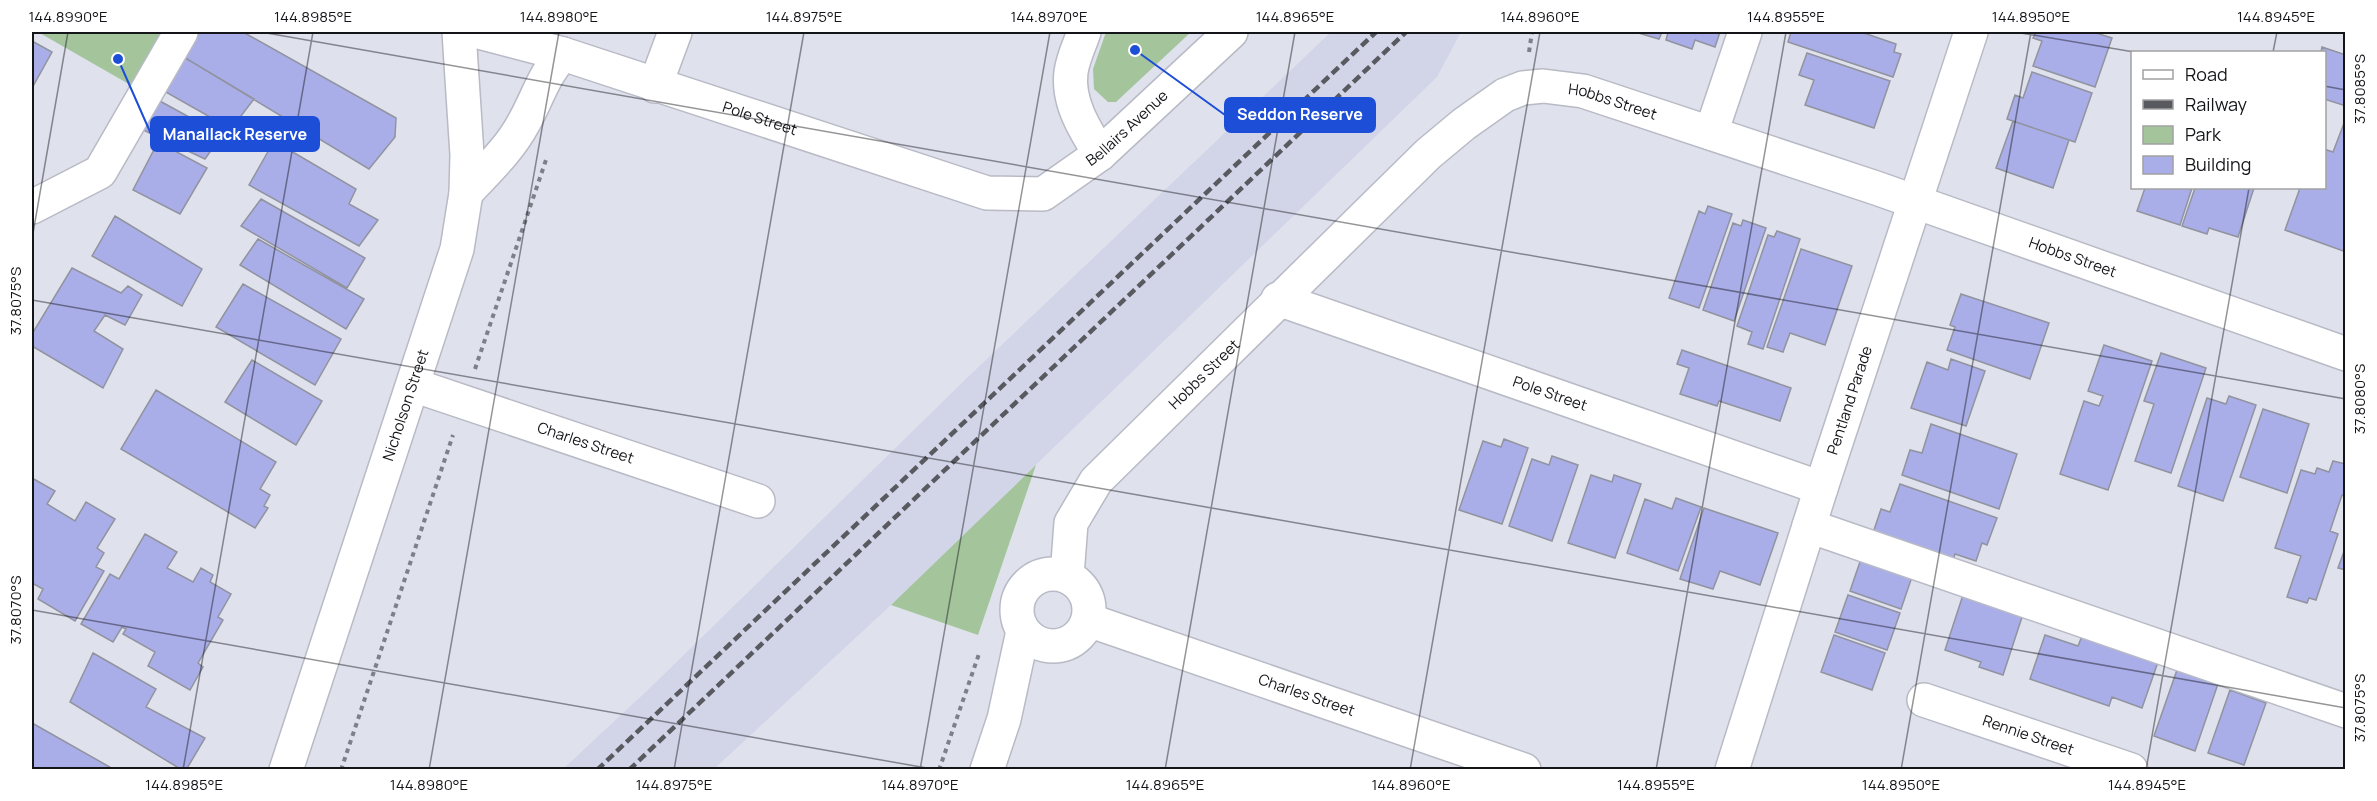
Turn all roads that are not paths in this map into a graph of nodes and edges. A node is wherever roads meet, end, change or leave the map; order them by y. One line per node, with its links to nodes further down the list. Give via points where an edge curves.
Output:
1 (181, 32): 16 (street, via 100,172)
2 (459, 32): 13 (street, Nicholson Street, via 467,130)
3 (479, 32): 9 (street, Pole Street)
4 (675, 32): 10 (street)
5 (1084, 32): 12 (street, via 1071,70 1070,91 1077,114)
6 (1231, 32): 12 (street, Bellairs Avenue)
7 (1745, 32): 11 (street)
8 (1971, 32): 15 (street, Pentland Parade)
9 (563, 54): 10 (street, Pole Street); 13 (street, via 541,84 515,137)
10 (655, 86): 14 (street, Pole Street, via 987,193)
11 (1711, 133): 15 (street, Hobbs Street); 17 (street, Hobbs Street, via 1583,91 1564,87 1522,88 1488,105 1428,154)
12 (1100, 154): 14 (street, Bellairs Avenue)
13 (466, 193): 19 (street, Nicholson Street, via 457,249)
14 (1043, 194)
15 (1915, 201): 18 (street, Hobbs Street); 20 (street, Pentland Parade)
16 (32, 207)
17 (1278, 299): 20 (street, Pole Street); 23 (street, Hobbs Street, via 1095,481 1071,523)
18 (2346, 354)
19 (412, 386): 21 (street, Charles Street); 28 (street, Nicholson Street)
20 (1821, 488): 22 (street, Pentland Parade)
21 (758, 501)
22 (1809, 526): 27 (street); 31 (street, Pentland Parade)
23 (1067, 576): 24 (street, via 1085,594); 25 (street, via 1040,575 1020,593 1017,619)
24 (1088, 620): 25 (street, via 1082,632 1060,646); 30 (street, Charles Street)
25 (1035, 638): 29 (street)
26 (1924, 700): 32 (street, Rennie Street)
27 (2346, 711)
28 (286, 770)
29 (987, 770)
30 (1524, 770)
31 (1732, 770)
32 (2131, 770)

